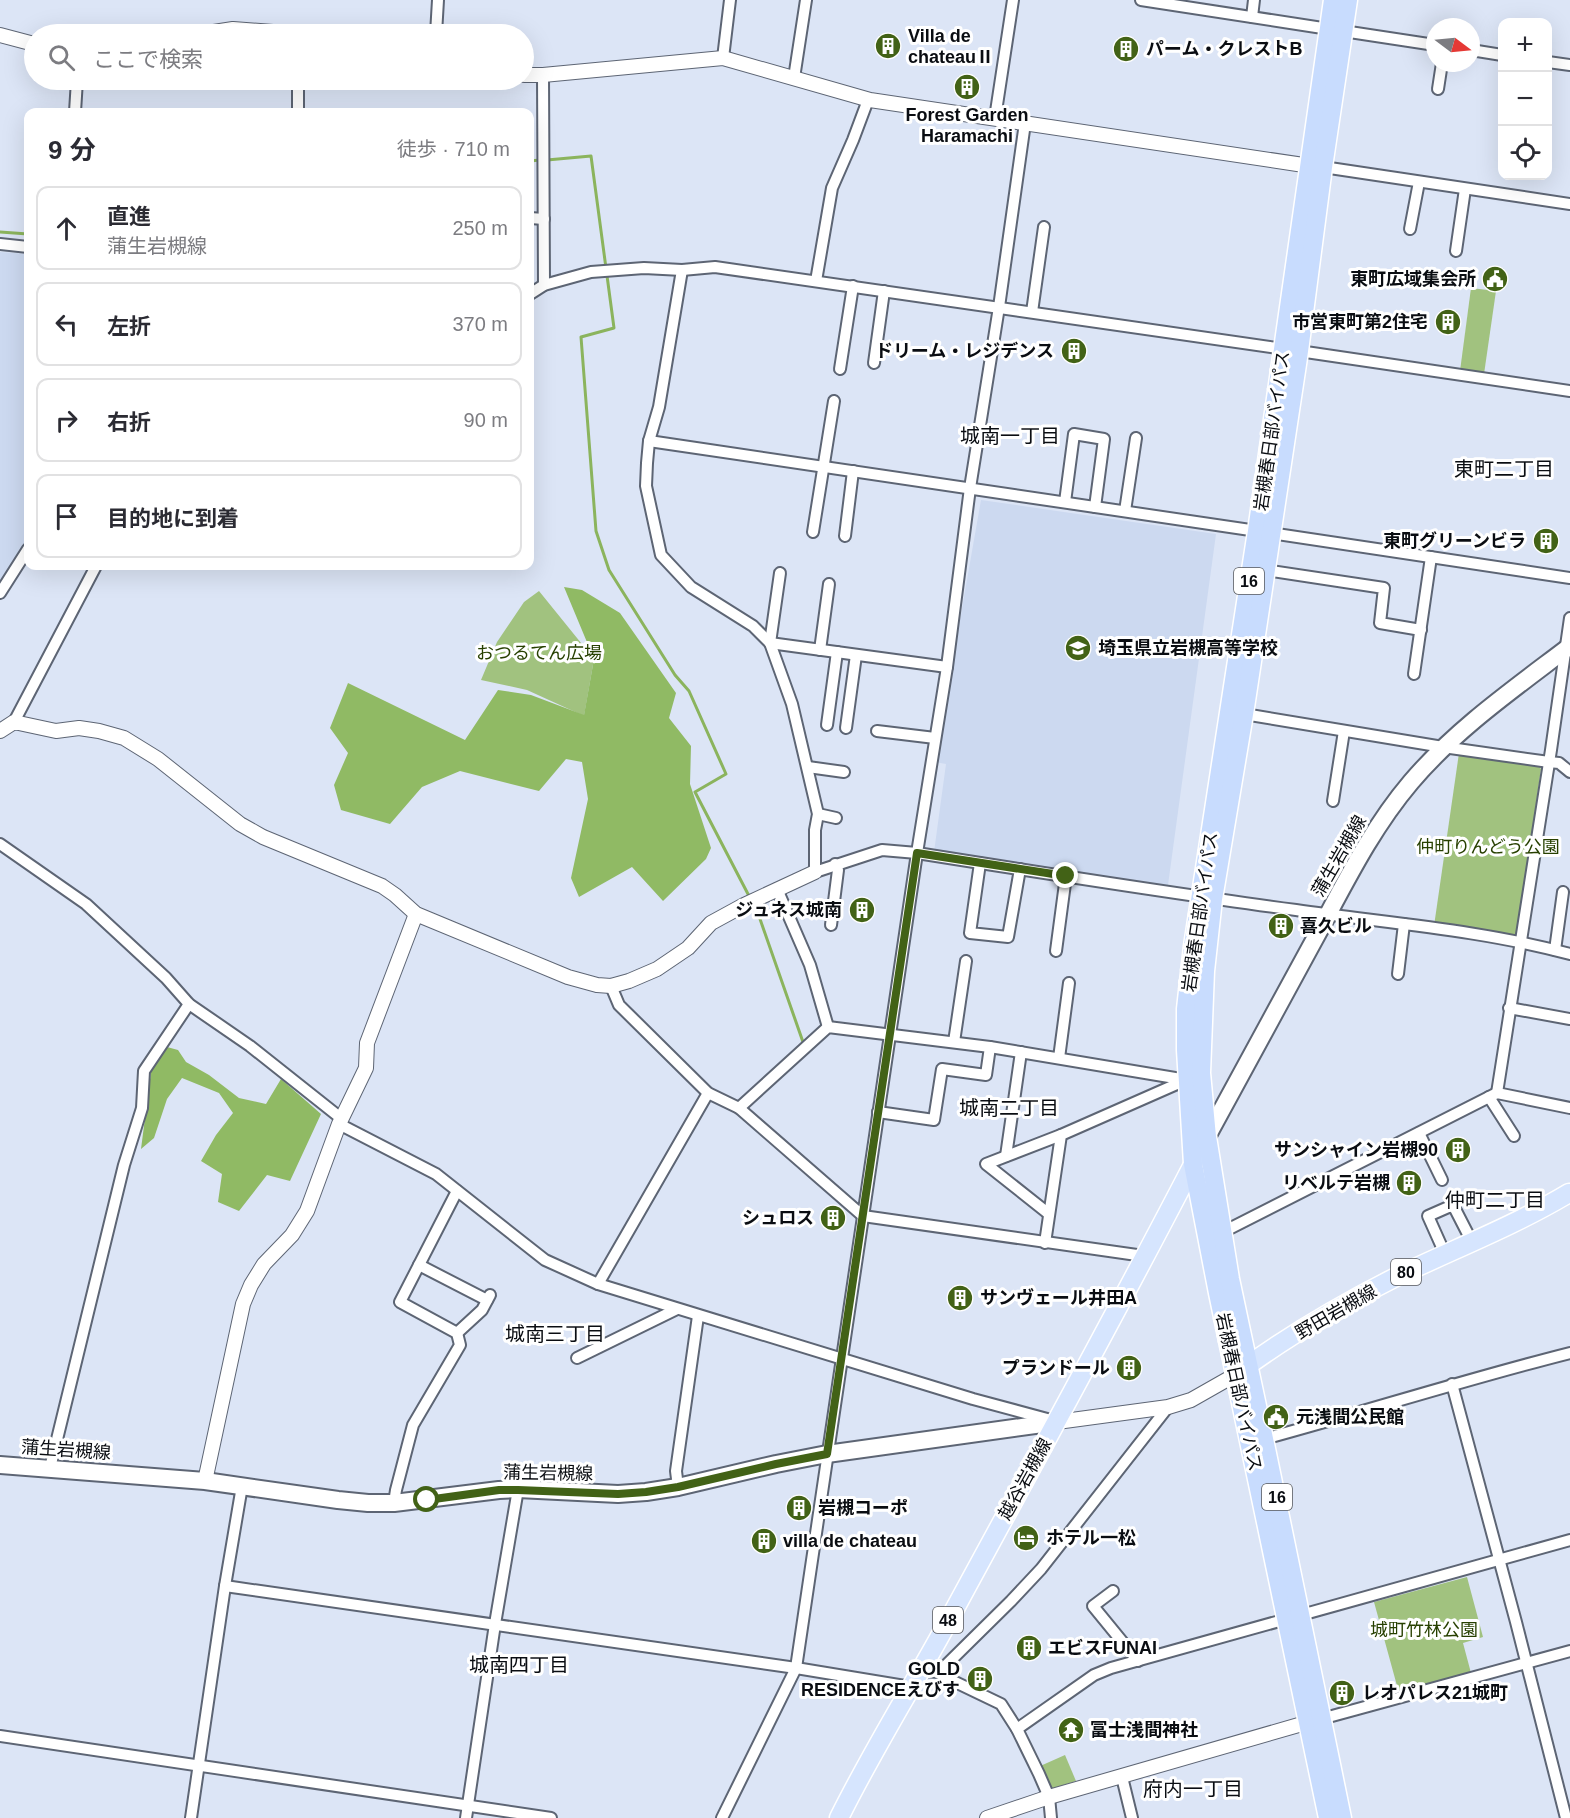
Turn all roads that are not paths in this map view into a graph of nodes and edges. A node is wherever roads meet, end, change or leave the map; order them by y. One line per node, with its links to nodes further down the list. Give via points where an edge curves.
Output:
1 (438, 0): 11 (street)
2 (730, 0): 18 (street)
3 (806, 0): 24 (street)
4 (1012, 0): 31 (street)
5 (1140, 0): 9 (street)
6 (1254, 0): 10 (street)
7 (1333, 0): 12 (highway, 岩槻春日部バイパス / 16)
8 (1348, 0): 12 (highway, 岩槻春日部バイパス / 16)
9 (1171, 2): 10 (street)
10 (1252, 17): 12 (street)
11 (437, 24)
12 (1336, 30): 15 (street); 33 (highway, 岩槻春日部バイパス / 16)
13 (0, 35): 14 (street)
14 (24, 41)
15 (1426, 44)
16 (1480, 51): 17 (street)
17 (1498, 54)
18 (723, 58): 23 (street); 24 (street)
19 (1552, 63): 20 (street)
20 (1570, 65)
21 (1440, 72): 25 (street)
22 (534, 75): 23 (street)
23 (543, 75): 38 (street)
24 (794, 78): 28 (street)
25 (1437, 89)
26 (76, 90): 29 (street)
27 (298, 90): 30 (street)
28 (868, 100): 31 (street); 45 (street, via 832,188)
29 (75, 108)
30 (298, 108)
31 (995, 118): 32 (street)
32 (1024, 123): 33 (street); 50 (street)
33 (1317, 167): 34 (street); 52 (highway, 岩槻春日部バイパス / 16)
34 (1419, 182): 35 (street); 40 (street)
35 (1465, 189): 36 (street); 43 (street)
36 (1570, 204)
37 (534, 218): 38 (street)
38 (544, 219): 46 (street)
39 (1044, 227): 51 (street)
40 (1410, 229)
41 (0, 244): 42 (street)
42 (24, 247)
43 (1456, 251)
44 (682, 270): 45 (street, via 715,267); 46 (street, via 591,272); 58 (street)
45 (816, 280): 47 (street)
46 (544, 285): 48 (street)
47 (853, 286): 49 (street); 54 (street)
48 (534, 291)
49 (884, 291): 50 (street); 53 (street)
50 (999, 307): 51 (street); 61 (street)
51 (1032, 312): 52 (street)
52 (1291, 350): 55 (street); 66 (highway, 岩槻春日部バイパス / 16)
53 (874, 363)
54 (840, 369)
55 (1570, 391)
56 (834, 401): 59 (street)
57 (1136, 438): 64 (street)
58 (650, 441): 59 (street); 78 (street, via 646,486 661,555 691,587 753,626)
59 (824, 466): 60 (street); 65 (street)
60 (853, 471): 61 (street); 67 (street)
61 (970, 488): 62 (street); 83 (street)
62 (1065, 502): 63 (street); 63 (street, via 1074,434 1104,439)
63 (1095, 507): 64 (street)
64 (1125, 511): 66 (street)
65 (813, 532)
66 (1264, 532): 69 (street); 71 (highway, 岩槻春日部バイパス / 16); 110 (highway, 岩槻春日部バイパス / 16)
67 (845, 536)
68 (24, 555): 75 (street)
69 (1431, 557): 73 (street); 77 (street)
70 (94, 570): 86 (street)
71 (1265, 570): 77 (street, via 1384,588 1380,623); 85 (highway, 岩槻春日部バイパス / 16)
72 (780, 573): 78 (street)
73 (1570, 578)
74 (829, 584): 80 (street)
75 (0, 593)
76 (1570, 618): 79 (street)
77 (1420, 630): 84 (street)
78 (770, 644): 80 (street); 95 (street, via 792,704)
79 (1568, 648): 93 (main road, 蒲生岩槻線); 94 (street)
80 (820, 650): 81 (street)
81 (837, 652): 82 (street); 87 (street)
82 (856, 655): 83 (street); 88 (street)
83 (947, 667): 92 (street)
84 (1414, 674)
85 (1244, 714): 91 (street); 110 (highway, 岩槻春日部バイパス / 16)
86 (14, 722): 89 (street); 111 (street, via 56,731 79,728 124,738 158,759 240,824 382,885)
87 (827, 725)
88 (846, 728)
89 (0, 731)
90 (877, 731): 92 (street)
91 (1344, 731): 93 (street); 98 (street)
92 (935, 738): 102 (street)
93 (1443, 747): 94 (street); 112 (main road, 蒲生岩槻線, via 1387,812)
94 (1549, 762): 96 (street, via 1559,763); 115 (street)
95 (808, 768): 97 (street); 99 (street)
96 (1570, 771)
97 (844, 772)
98 (1333, 801)
99 (818, 814): 100 (street); 106 (street)
100 (836, 818)
101 (0, 844): 123 (street, via 86,904)
102 (917, 853): 103 (street); 104 (street, via 882,850); 127 (street)
103 (980, 863): 105 (street); 105 (street, via 970,933 1008,937)
104 (835, 864): 106 (street); 114 (street, via 838,870)
105 (1020, 869): 107 (street)
106 (815, 872): 108 (street)
107 (1066, 876): 110 (street); 117 (street)
108 (777, 889): 122 (street, via 711,924 688,948 657,969); 126 (street, via 810,965)
109 (1563, 892): 116 (street)
110 (1207, 898): 112 (street); 132 (highway, 岩槻春日部バイパス / 16, via 1193,946 1186,1009); 142 (highway, 岩槻春日部バイパス / 16, via 1201,1073)
111 (417, 914): 122 (street, via 568,977); 138 (street, via 367,1043 366,1068)
112 (1328, 915): 113 (street); 142 (main road, 蒲生岩槻線)
113 (1404, 924): 115 (street); 120 (street)
114 (831, 925)
115 (1521, 942): 116 (street); 124 (street)
116 (1555, 950): 118 (street)
117 (1056, 951)
118 (1570, 954)
119 (966, 961): 128 (street)
120 (1398, 974)
121 (1069, 983): 131 (street)
122 (610, 986): 133 (street, via 619,1005)
123 (189, 1004): 138 (street, via 250,1046); 170 (street, via 144,1071 142,1108 124,1165)
124 (1509, 1008): 125 (street); 134 (street)
125 (1570, 1019)
126 (828, 1027): 127 (street); 135 (street)
127 (890, 1035): 128 (street); 137 (street)
128 (954, 1042): 129 (street)
129 (990, 1047): 130 (street); 137 (street, via 986,1075 942,1069 934,1120)
130 (1021, 1052): 131 (street); 143 (street)
131 (1059, 1059): 132 (street)
132 (1187, 1080): 140 (street); 144 (highway, 岩槻春日部バイパス / 16)
133 (708, 1093): 135 (street); 156 (street)
134 (1493, 1095): 136 (street); 139 (street); 141 (street)
135 (739, 1108): 149 (street)
136 (1570, 1108)
137 (878, 1112): 149 (street)
138 (340, 1121): 146 (street, via 436,1174); 171 (street, via 303,1221 264,1264 243,1304)
139 (1419, 1133): 145 (street); 150 (street)
140 (1061, 1135): 143 (street); 148 (street)
141 (1514, 1136)
142 (1207, 1137): 144 (main road, 越谷岩槻線 / 48); 150 (highway, 岩槻春日部バイパス / 16)
143 (1006, 1156): 148 (street, via 986,1164)
144 (1193, 1164): 154 (main road, 越谷岩槻線 / 48); 163 (highway, 岩槻春日部バイパス / 16)
145 (1442, 1180)
146 (458, 1191): 155 (street); 156 (street, via 545,1260)
147 (1570, 1193): 151 (main road, 野田岩槻線 / 80)
148 (1049, 1214): 152 (street)
149 (863, 1216): 152 (street); 162 (street)
150 (1221, 1233): 163 (highway, 岩槻春日部バイパス / 16)
151 (1472, 1242): 153 (main road, 野田岩槻線 / 80); 153 (street, via 1453,1205 1445,1208 1428,1216)
152 (1045, 1243): 154 (street)
153 (1445, 1254): 163 (main road, 野田岩槻線 / 80, via 1323,1317)
154 (1144, 1256): 166 (main road, 越谷岩槻線 / 48)
155 (419, 1265): 159 (street, via 400,1302); 159 (street, via 489,1297 482,1310)
156 (598, 1284): 157 (street)
157 (677, 1309): 158 (street); 161 (street)
158 (698, 1316): 162 (street); 173 (street, via 676,1471)
159 (457, 1333): 175 (street, via 459,1345 414,1425)
160 (1570, 1353): 164 (street)
161 (577, 1358)
162 (842, 1358): 166 (street); 168 (street)
163 (1242, 1370): 165 (street, via 1191,1400); 167 (highway, 岩槻春日部バイパス / 16); 180 (highway, 岩槻春日部バイパス / 16)
164 (1452, 1384): 167 (street); 177 (street)
165 (1168, 1407): 166 (street); 186 (street, via 1041,1569 1011,1601)
166 (1057, 1422): 168 (main road, 蒲生岩槻線); 186 (main road, 越谷岩槻線 / 48)
167 (1264, 1438): 180 (highway, 岩槻春日部バイパス / 16)
168 (827, 1454): 173 (main road, 蒲生岩槻線); 185 (street)
169 (0, 1465): 170 (main road, 蒲生岩槻線)
170 (50, 1468): 171 (main road, 蒲生岩槻線)
171 (205, 1481): 172 (main road, 蒲生岩槻線)
172 (242, 1486): 175 (main road, 蒲生岩槻線, via 339,1500); 178 (street)
173 (678, 1487): 174 (main road, 蒲生岩槻線, via 618,1494)
174 (518, 1490): 175 (main road, 蒲生岩槻線); 181 (street)
175 (394, 1503)
176 (1570, 1540): 177 (street)
177 (1499, 1559): 180 (street); 184 (street)
178 (225, 1586): 181 (street); 191 (street)
179 (1113, 1591): 183 (street, via 1093,1606)
180 (1294, 1617): 183 (street); 188 (highway, 岩槻春日部バイパス / 16)
181 (495, 1623): 185 (street); 194 (street)
182 (1570, 1651): 184 (street)
183 (1138, 1661): 189 (street, via 1094,1675)
184 (1527, 1662): 188 (street); 205 (street)
185 (796, 1668): 187 (street); 199 (street)
186 (930, 1671): 187 (main road, 越谷岩槻線 / 48); 189 (street, via 1001,1704)
187 (911, 1687): 200 (main road, 越谷岩槻線 / 48)
188 (1314, 1720): 192 (street); 203 (highway, 岩槻春日部バイパス / 16); 204 (highway, 岩槻春日部バイパス / 16)
189 (1017, 1729): 193 (street)
190 (0, 1736): 191 (street)
191 (199, 1765): 194 (street); 196 (street)
192 (1122, 1777): 193 (street); 202 (street)
193 (1049, 1797): 195 (street); 201 (street)
194 (468, 1806): 197 (street); 198 (street)
195 (993, 1817)
196 (191, 1818)
197 (466, 1818)
198 (550, 1818)
199 (722, 1818)
200 (839, 1818)
201 (1051, 1818)
202 (1131, 1818)
203 (1328, 1818)
204 (1342, 1818)
205 (1566, 1818)

